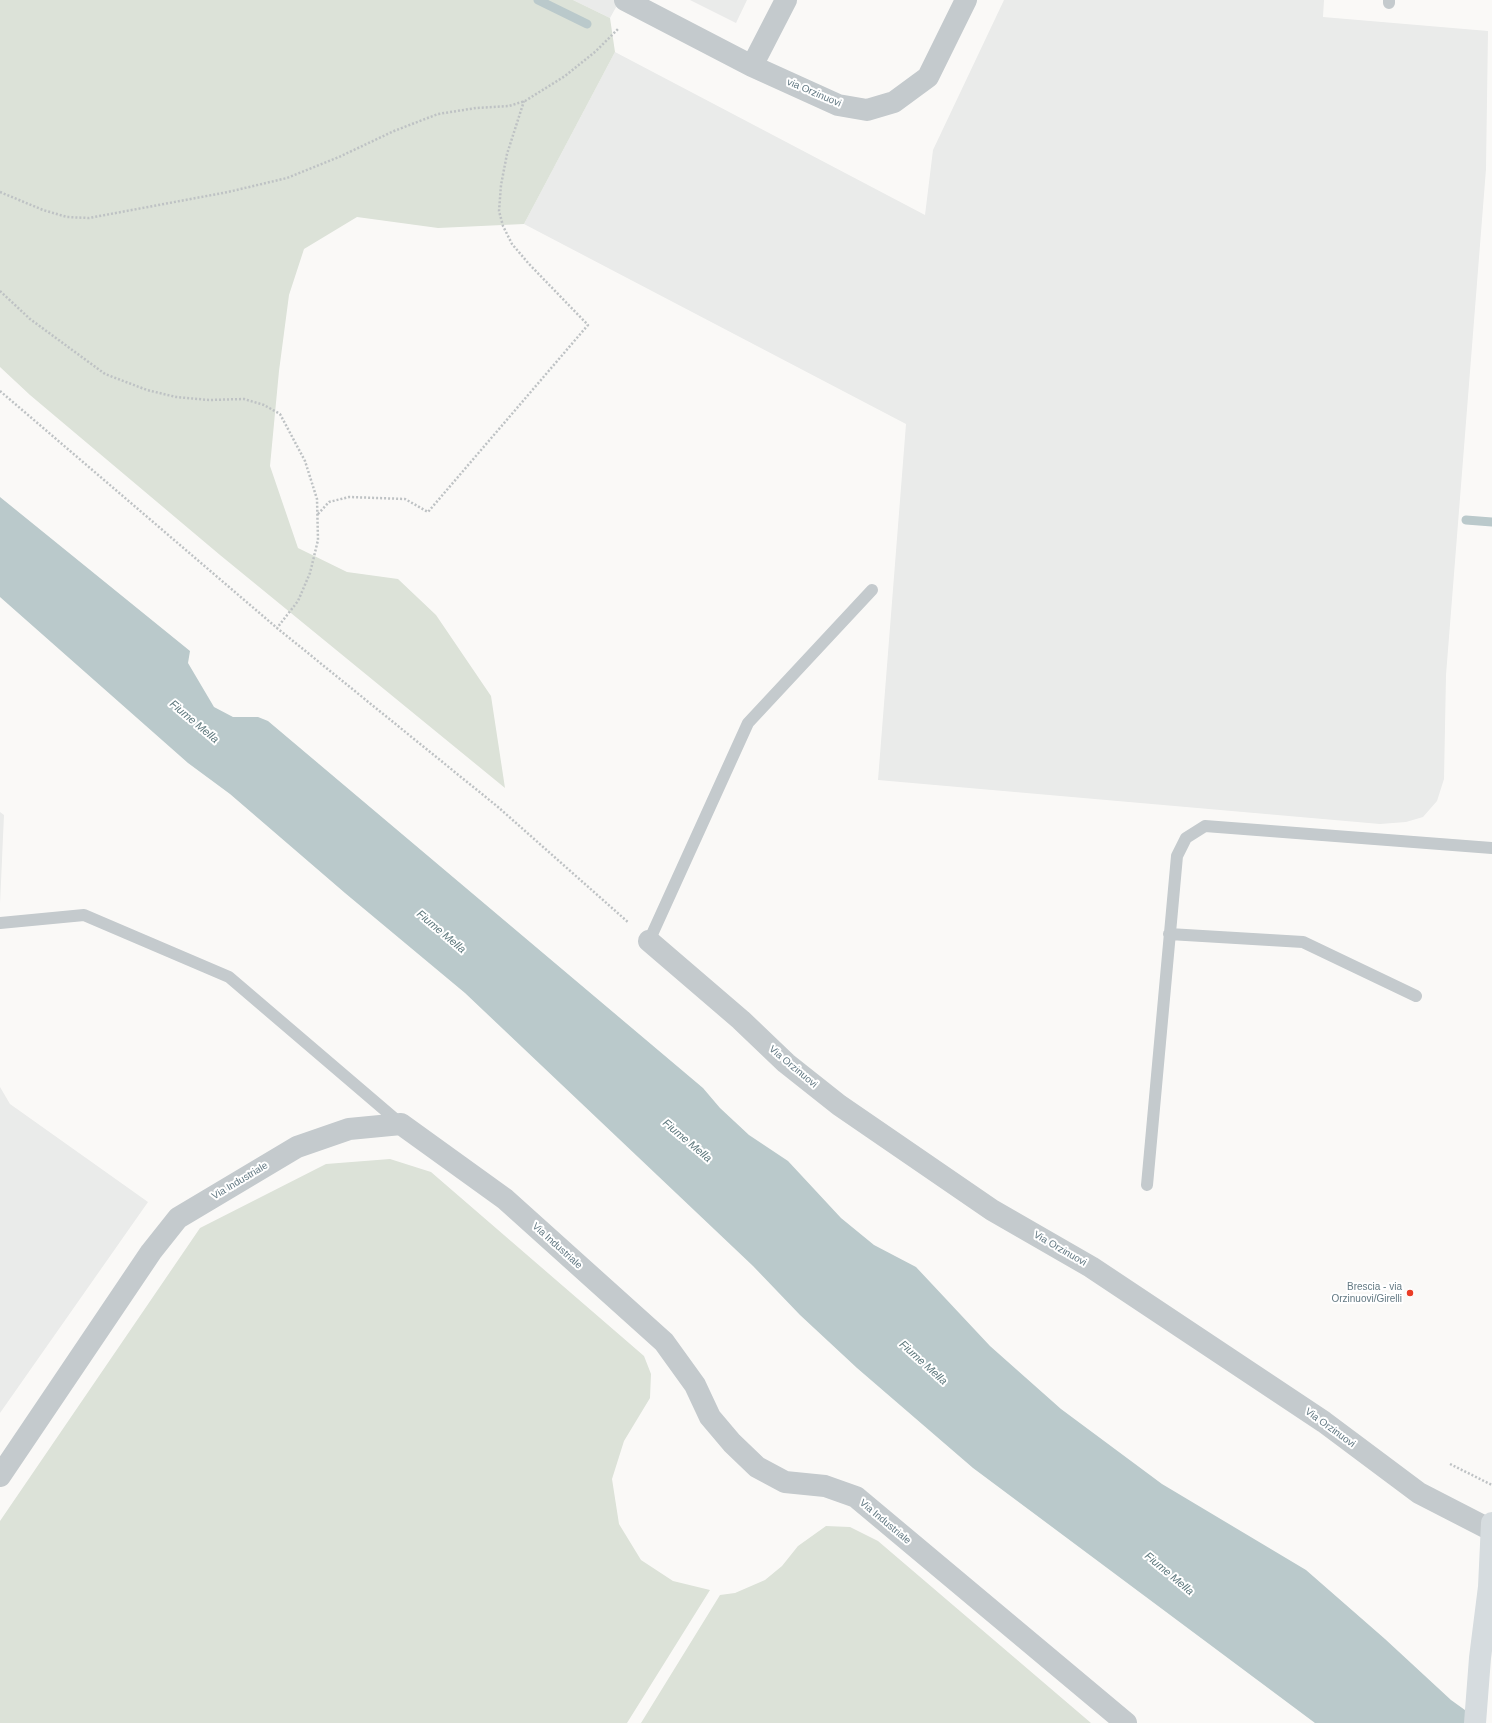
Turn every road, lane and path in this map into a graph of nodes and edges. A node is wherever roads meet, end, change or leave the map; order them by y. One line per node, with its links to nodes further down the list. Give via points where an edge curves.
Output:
1 (786, 0): 4 (street)
2 (966, 0): 4 (street, via Orzinuovi, via 928,77 894,102 867,110 838,105)
3 (633, 4): 4 (street, via Orzinuovi); 5 (path, via 596,51 565,76)
4 (752, 66)
5 (525, 101): 6 (path, via 509,106 438,114 287,178 121,213 89,218 67,217); 9 (path, via 507,154 501,185 500,216 512,244 588,326 428,512 405,499 349,497 329,502)
6 (0, 192)
7 (0, 290): 9 (path, via 30,319 105,374 176,397 209,400 244,399 264,405 280,414 305,461 317,499)
8 (0, 392): 11 (path)
9 (318, 514): 11 (path, via 318,540 310,573 298,601)
10 (872, 590): 15 (lane, via 748,723)
11 (277, 628): 15 (path, via 498,807)
12 (1492, 848): 14 (lane, via 1205,826 1186,838 1177,856)
13 (0, 923): 17 (lane, via 84,915 229,977)
14 (1169, 934): 16 (lane, via 1303,942); 18 (lane)
15 (649, 941): 23 (street, Via Orzinuovi, via 741,1020 786,1063 839,1105 992,1210 1091,1267 1324,1422 1419,1493)
16 (1416, 996)
17 (401, 1124): 20 (street, Via Industriale, via 349,1129 297,1147 178,1218 152,1252); 25 (street, Via Industriale, via 505,1199 664,1342 695,1385 710,1417 757,1467 785,1482 825,1486 856,1497)
18 (1147, 1184)
19 (1450, 1464): 21 (path)
20 (0, 1476)
21 (1492, 1485)
22 (1492, 1523): 23 (main road)
23 (1492, 1530): 24 (main road)
24 (1490, 1589): 26 (main road, via 1480,1658)
25 (1126, 1723)
26 (1475, 1723)

